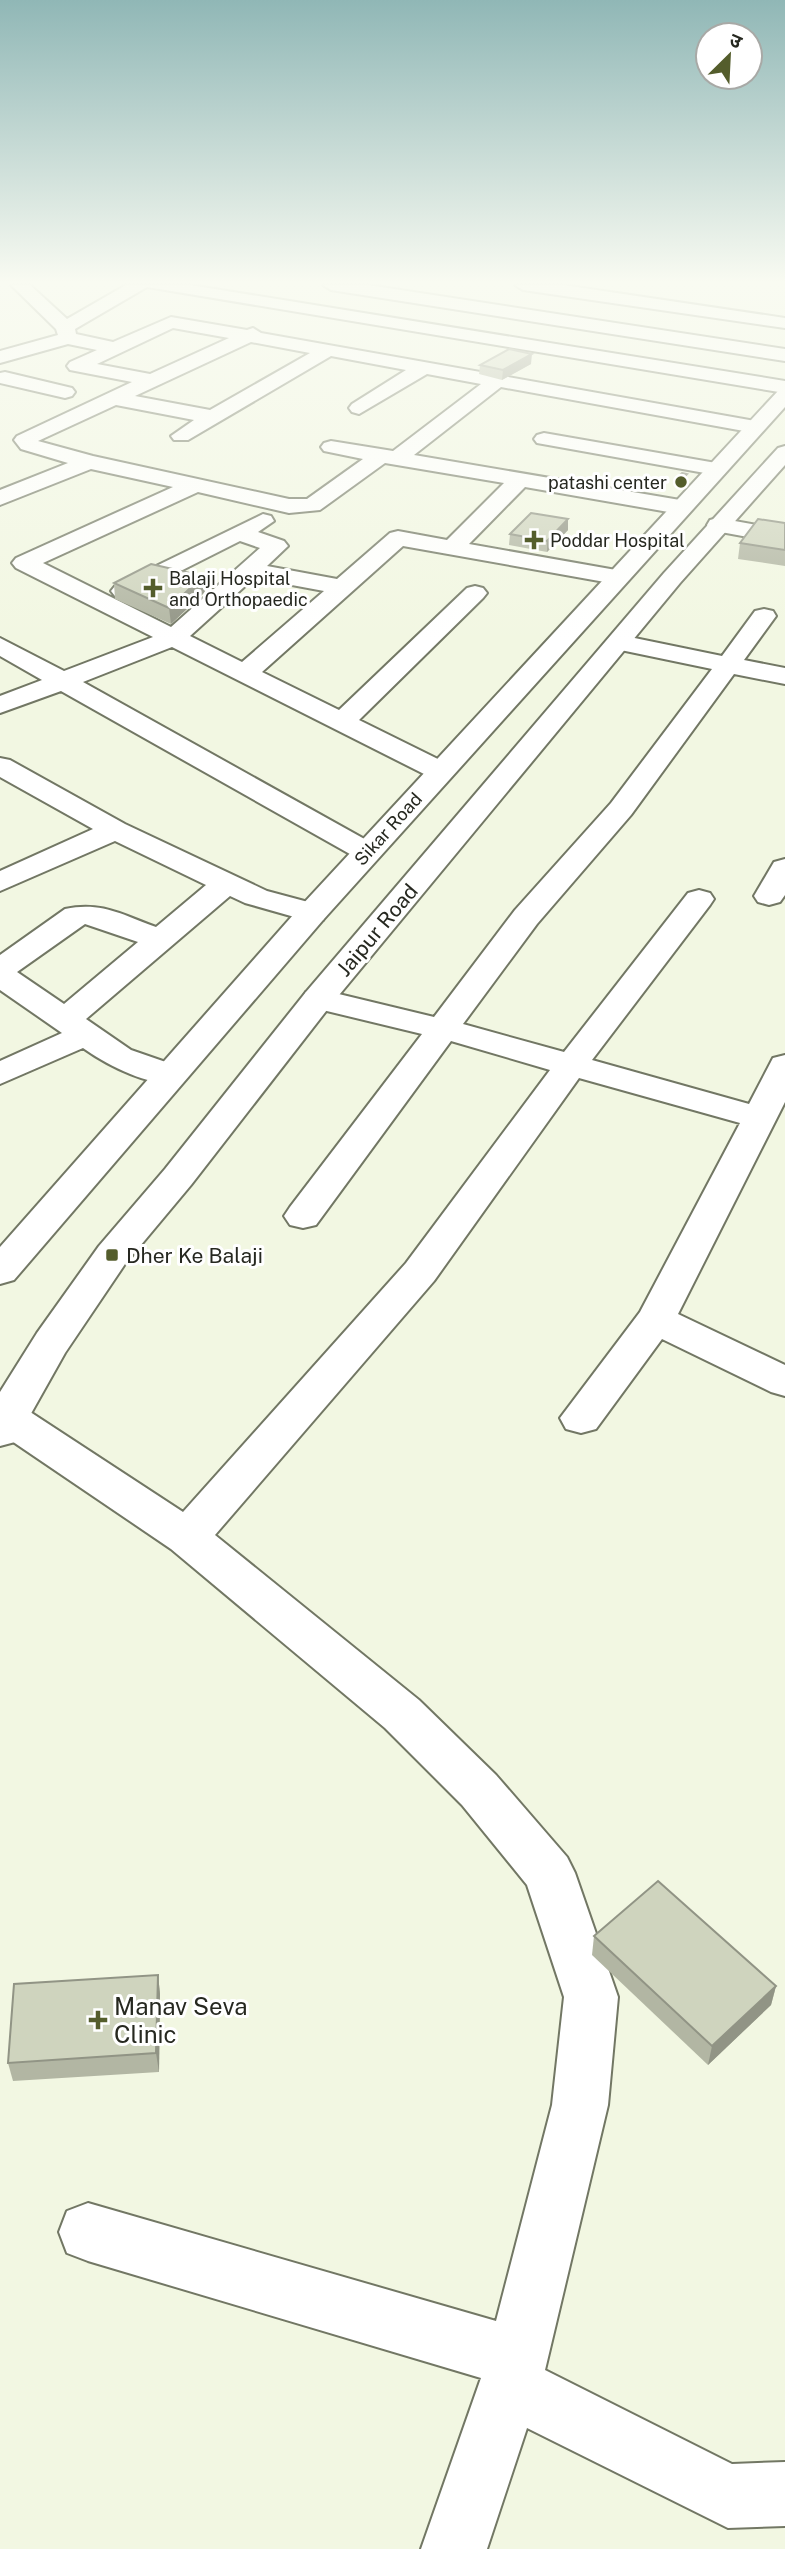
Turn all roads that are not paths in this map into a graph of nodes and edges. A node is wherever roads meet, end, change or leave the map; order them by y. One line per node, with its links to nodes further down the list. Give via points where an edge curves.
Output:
1 (99, 404): 12 (street)
2 (144, 404): 9 (street)
3 (237, 404): 9 (street)
4 (365, 404): 8 (street)
5 (465, 404): 17 (street)
6 (622, 404): 10 (street)
7 (777, 404): 10 (street, Sikar Road)
8 (359, 408)
9 (213, 417): 13 (street)
10 (755, 427): 19 (street, Sikar Road)
11 (12, 428): 12 (street)
12 (37, 433): 18 (street, via 24,440 25,444)
13 (181, 436)
14 (544, 439): 19 (street)
15 (331, 447): 17 (street)
16 (785, 452): 25 (street, Jaipur Road)
17 (389, 458): 20 (street); 23 (street, via 312,505)
18 (89, 462): 21 (street); 22 (street)
19 (716, 468): 24 (street, Sikar Road)
20 (518, 481): 24 (street); 28 (street)
21 (196, 485): 23 (street); 33 (street, via 24,563)
22 (0, 498)
23 (289, 506): 26 (street)
24 (680, 507): 30 (street, Sikar Road)
25 (718, 526): 27 (street); 36 (street, Jaipur Road)
26 (242, 534): 29 (street, via 276,546); 33 (street)
27 (785, 537)
28 (452, 548): 30 (street); 31 (street, via 398,538)
29 (249, 570): 31 (street); 35 (street)
30 (616, 577): 45 (street, Sikar Road)
31 (342, 587): 39 (street)
32 (475, 593): 43 (street)
33 (103, 601): 35 (street)
34 (764, 616): 38 (street)
35 (173, 638): 39 (street); 41 (street)
36 (620, 643): 38 (street); 56 (street, Jaipur Road)
37 (0, 646): 41 (street)
38 (726, 664): 40 (street); 58 (street, via 630,798 526,917)
39 (244, 674): 43 (street)
40 (785, 676)
41 (62, 681): 42 (street); 47 (street)
42 (0, 705)
43 (341, 723): 45 (street)
44 (0, 766): 46 (street)
45 (440, 771): 47 (street, Sikar Road)
46 (115, 831): 49 (street); 50 (street)
47 (367, 852): 53 (street, Sikar Road)
48 (785, 869): 51 (street)
49 (7, 871)
50 (227, 883): 53 (street, via 256,897); 54 (street)
51 (768, 895)
52 (699, 899): 59 (street)
53 (312, 913): 62 (street, Sikar Road)
54 (160, 940): 55 (street, via 92,914 76,916); 57 (street)
55 (0, 973): 57 (street)
56 (318, 999): 58 (street); 69 (street, Jaipur Road, via 112,1255)
57 (75, 1027): 61 (street); 62 (street, via 119,1057)
58 (444, 1029): 59 (street); 64 (street)
59 (572, 1064): 63 (street); 70 (street, via 420,1272)
60 (785, 1065): 63 (street)
61 (0, 1074)
62 (171, 1075): 65 (street, Sikar Road)
63 (760, 1118): 66 (street)
64 (303, 1216)
65 (0, 1271)
66 (656, 1319): 67 (street); 68 (street)
67 (785, 1382)
68 (581, 1418)
69 (2, 1421): 70 (street)
70 (187, 1537): 72 (street, via 402,1714 479,1790 549,1873 591,1997 580,2105)
71 (88, 2232): 72 (street)
72 (514, 2372): 73 (street, via 729,2496); 74 (street)
73 (785, 2494)
74 (454, 2549)

